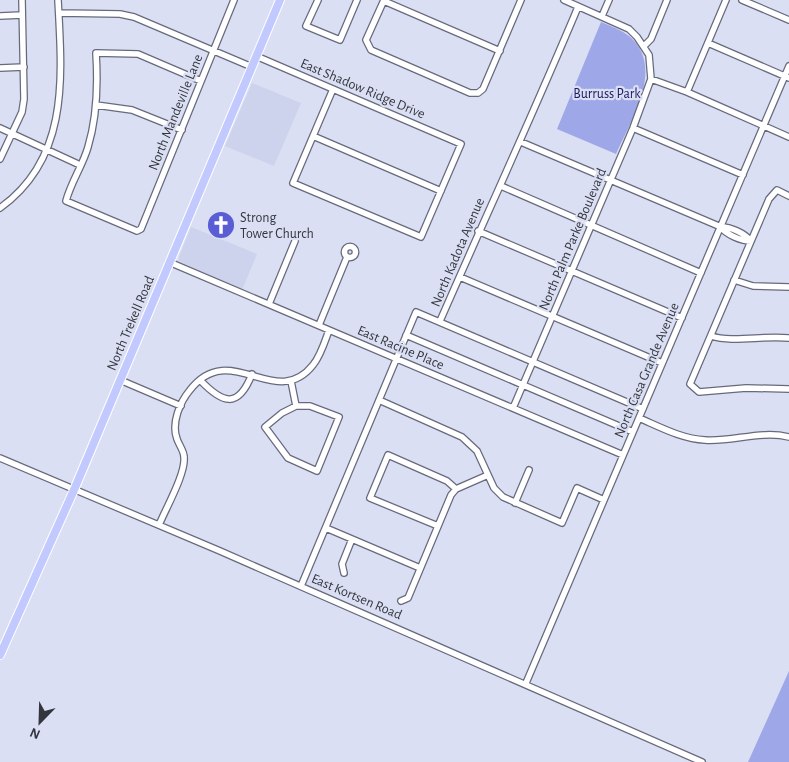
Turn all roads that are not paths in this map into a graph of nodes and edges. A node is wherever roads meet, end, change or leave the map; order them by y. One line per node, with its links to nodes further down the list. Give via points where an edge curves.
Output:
1 (22, 0): 16 (street)
2 (58, 0): 15 (street)
3 (280, 0): 24 (main road, North Trekell Road)
4 (318, 0): 13 (street, via 306,26 340,40)
5 (384, 0): 23 (street); 23 (street, via 366,40 371,50 478,94)
6 (521, 0): 23 (street)
7 (564, 0): 14 (street)
8 (609, 0): 18 (street)
9 (667, 0): 21 (street, via 651,39)
10 (726, 0): 20 (street)
11 (742, 0): 19 (street)
12 (232, 1): 22 (street, North Mandeville Lane)
13 (355, 1)
14 (578, 7): 18 (street); 42 (street, North Kadota Avenue)
15 (59, 13): 22 (street, via 134,17); 43 (street, via 60,95 54,131)
16 (22, 15): 17 (street); 26 (street)
17 (0, 16)
18 (602, 16): 21 (street, via 629,29)
19 (789, 20)
20 (708, 43): 29 (street); 33 (street)
21 (644, 46): 30 (street, via 649,55)
22 (214, 50): 27 (street); 31 (street, North Mandeville Lane)
23 (500, 51)
24 (256, 56): 27 (main road, North Trekell Road); 32 (street, East Shadow Ridge Drive)
25 (789, 66): 29 (street, North Casa Grande Avenue)
26 (24, 67): 28 (street); 39 (street, via 22,112)
27 (252, 67): 58 (main road, North Trekell Road)
28 (0, 68)
29 (787, 77): 35 (street, North Casa Grande Avenue)
30 (651, 79): 33 (street); 37 (street, North Palm Parke Boulevard)
31 (201, 81): 34 (street, via 138,54 96,53); 38 (street, North Mandeville Lane)
32 (333, 89): 40 (street); 49 (street, East Shadow Ridge Drive, via 461,144)
33 (687, 92): 35 (street)
34 (96, 105): 38 (street, via 132,110); 45 (street, via 88,148)
35 (764, 125): 41 (street); 46 (street, North Casa Grande Avenue)
36 (0, 128): 39 (street)
37 (633, 128): 46 (street); 47 (street, North Palm Parke Boulevard)
38 (182, 130): 45 (street, North Mandeville Lane, via 137,232 66,201)
39 (13, 134): 43 (street); 44 (street)
40 (313, 136): 49 (street); 49 (street, via 293,182 421,237)
41 (789, 137)
42 (521, 142): 47 (street); 48 (street, North Kadota Avenue)
43 (46, 149): 45 (street); 51 (street, via 22,189)
44 (0, 159)
45 (80, 165)
46 (743, 175): 53 (street, North Casa Grande Avenue)
47 (611, 180): 52 (street, North Palm Parke Boulevard); 53 (street)
48 (501, 186): 52 (street); 54 (street, North Kadota Avenue)
49 (441, 191)
50 (789, 196): 56 (street, via 777,190 769,199)
51 (0, 208)
52 (591, 226): 59 (street, North Palm Parke Boulevard); 60 (street)
53 (721, 228): 56 (street, via 723,232); 60 (street, North Casa Grande Avenue)
54 (478, 231): 59 (street); 61 (street, North Kadota Avenue)
55 (295, 241): 64 (street)
56 (750, 241): 62 (street)
57 (347, 257): 68 (street)
58 (169, 262): 64 (street, East Racine Place); 77 (main road, North Trekell Road)
59 (571, 271): 65 (street, North Palm Parke Boulevard); 66 (street)
60 (702, 274): 66 (street, North Casa Grande Avenue)
61 (460, 277): 65 (street); 67 (street, North Kadota Avenue)
62 (734, 280): 63 (street, via 752,286); 71 (street)
63 (789, 287)
64 (269, 304): 68 (street, East Racine Place)
65 (552, 316): 74 (street, North Palm Parke Boulevard); 75 (street)
66 (682, 318): 75 (street, North Casa Grande Avenue)
67 (440, 321): 70 (street, North Kadota Avenue, via 416,312); 74 (street)
68 (319, 325): 69 (street, East Racine Place)
69 (329, 330): 73 (street, East Racine Place); 79 (street, via 314,363 307,372)
70 (406, 335): 73 (street, North Kadota Avenue); 80 (street)
71 (711, 336): 72 (street, via 723,340 768,336); 81 (street, via 690,384 699,392)
72 (789, 338)
73 (396, 358): 82 (street, North Kadota Avenue); 85 (street, East Racine Place)
74 (533, 362): 80 (street, North Palm Parke Boulevard); 86 (street)
75 (662, 363): 86 (street, North Casa Grande Avenue)
76 (252, 374): 78 (street, via 224,370); 78 (street, via 243,391 226,400 219,398); 79 (street, via 272,382)
77 (120, 380): 83 (street); 95 (main road, North Trekell Road)
78 (200, 380): 83 (street)
79 (291, 381): 84 (street)
80 (523, 385): 85 (street, North Palm Parke Boulevard); 88 (street)
81 (789, 388)
82 (378, 400): 93 (street, via 462,437 477,451); 100 (street, North Kadota Avenue)
83 (181, 406): 98 (street, via 175,422 176,437 184,456 182,468)
84 (296, 406): 84 (street, via 265,427 288,458 317,471 339,417 310,406)
85 (513, 408): 90 (street, East Racine Place)
86 (643, 409): 87 (street, North Casa Grande Avenue)
87 (639, 418): 88 (street, North Casa Grande Avenue); 89 (street, via 689,438 704,440 764,435)
88 (633, 432): 90 (street, North Casa Grande Avenue)
89 (789, 437)
90 (623, 455): 96 (street, North Casa Grande Avenue)
91 (0, 458): 95 (street, East Kortsen Road)
92 (529, 470): 97 (street)
93 (488, 475): 94 (street); 97 (street, via 494,488)
94 (456, 489): 99 (street); 99 (street, via 448,481 388,455 370,498)
95 (74, 490): 98 (street, East Kortsen Road); 106 (main road, North Trekell Road)
96 (604, 500): 97 (street, via 577,488 562,523); 107 (street, North Casa Grande Avenue)
97 (515, 503)
98 (159, 524): 104 (street, East Kortsen Road)
99 (438, 526): 102 (street)
100 (326, 528): 101 (street); 104 (street, North Kadota Avenue)
101 (352, 539): 102 (street); 103 (street, via 342,564)
102 (420, 568): 105 (street, via 408,598)
103 (344, 573)
104 (301, 586): 107 (street, East Kortsen Road)
105 (401, 601)
106 (0, 655)
107 (526, 683): 108 (street, East Kortsen Road)
108 (702, 762)

